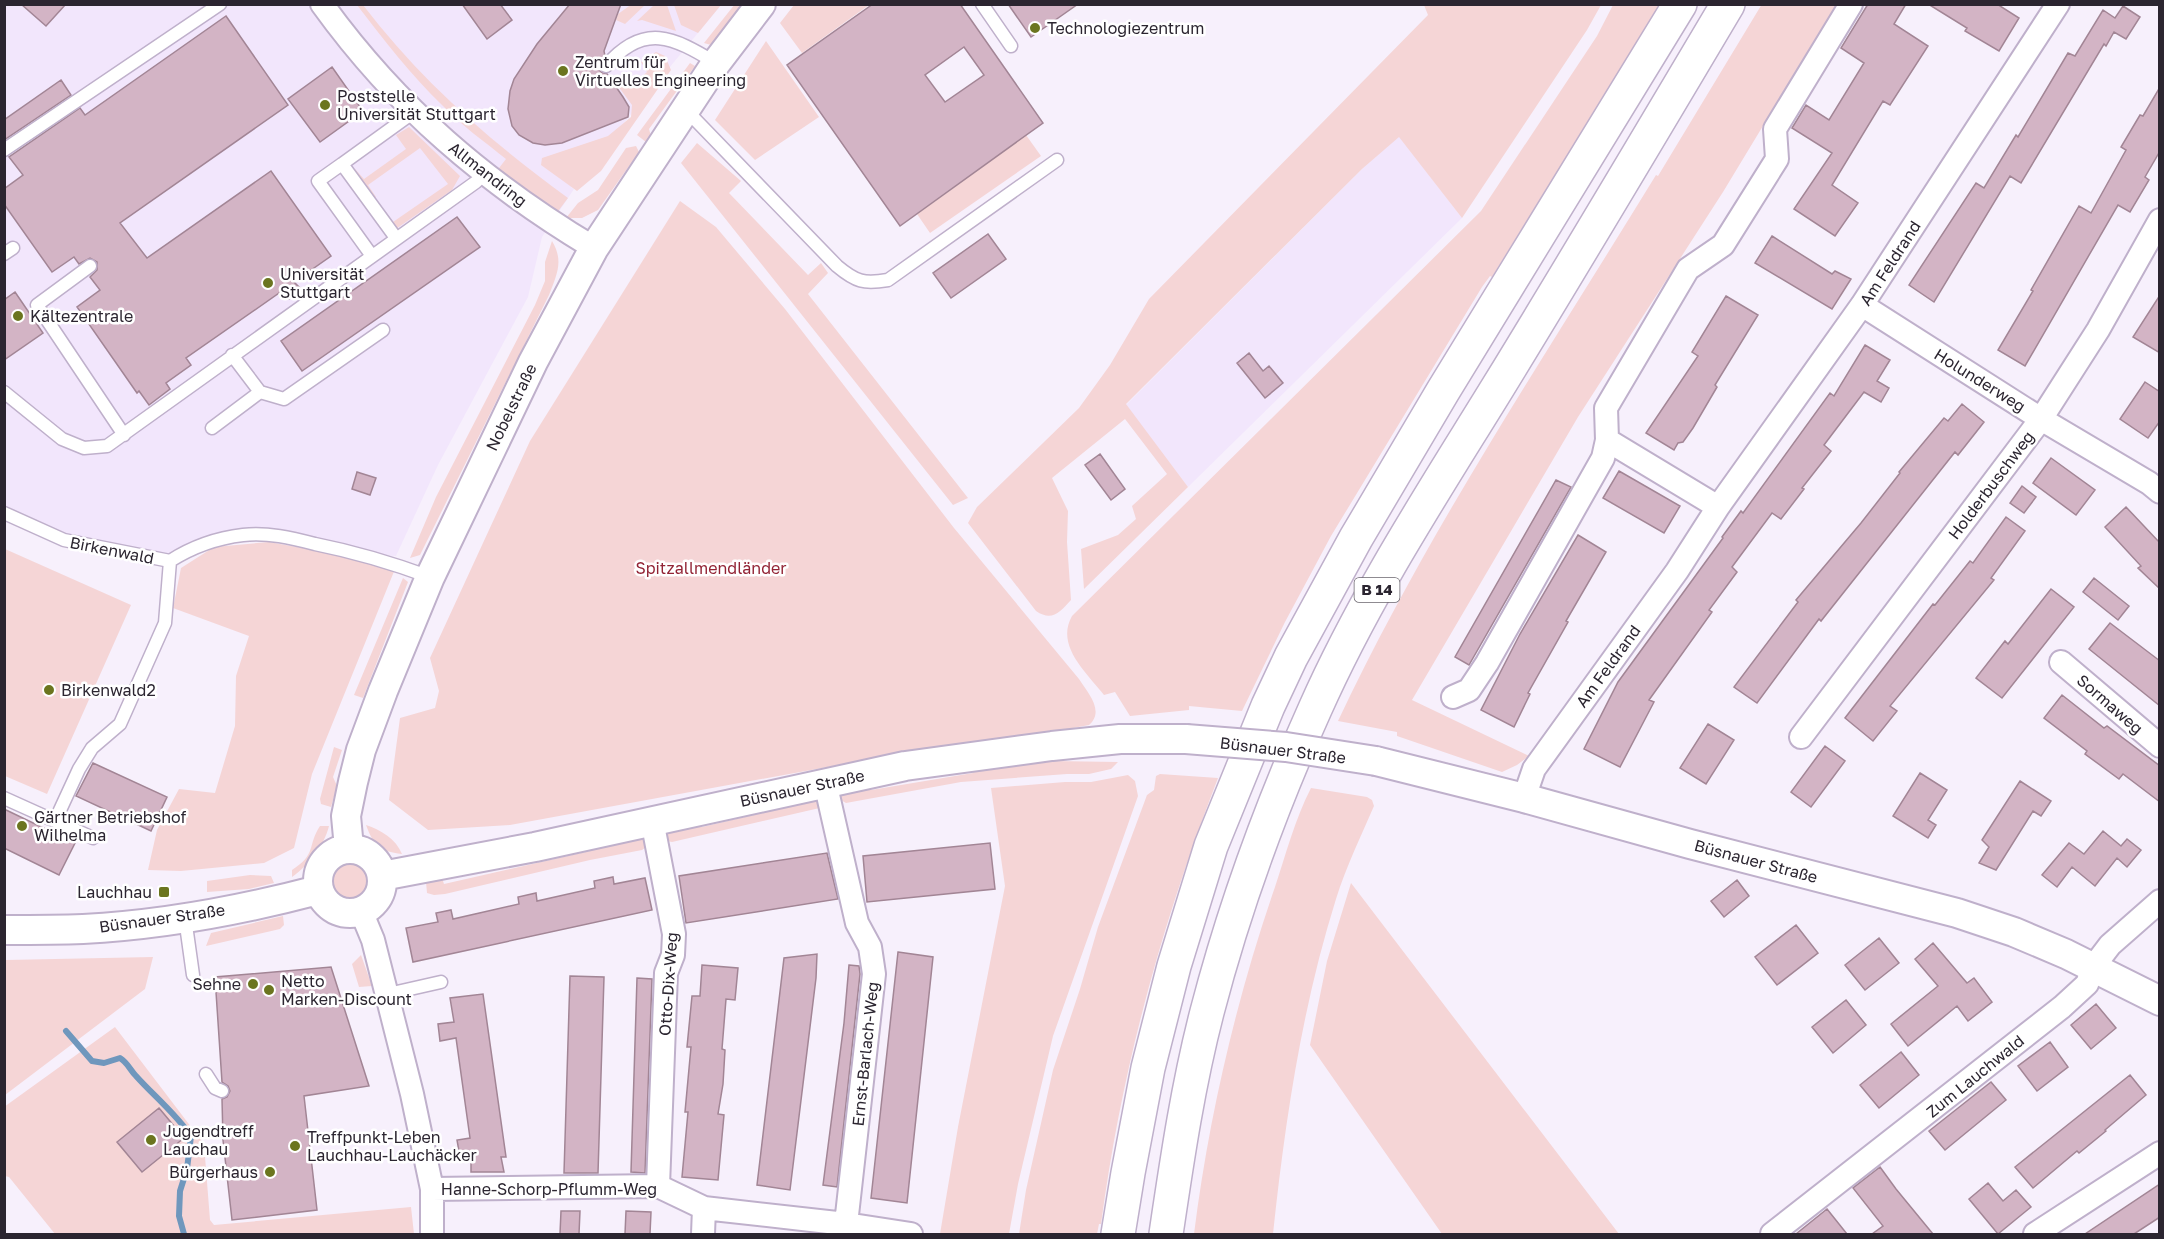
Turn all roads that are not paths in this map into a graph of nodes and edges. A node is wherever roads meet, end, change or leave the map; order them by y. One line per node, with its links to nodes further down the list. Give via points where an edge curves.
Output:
1 (220, 4): 14 (lane)
2 (322, 4): 13 (street, Allmandring, via 370,65)
3 (761, 4): 10 (street, Nobelstraße)
4 (982, 4): 9 (lane)
5 (1680, 4): 70 (highway, B 14, via 1443,391 1291,657 1268,706 1211,846 1173,966 1146,1078)
6 (1728, 4): 71 (highway, B 14, via 1404,540 1315,708 1253,861 1221,960 1184,1118)
7 (1851, 4): 31 (street, via 1775,129 1778,159 1723,245 1688,269 1606,408)
8 (2050, 7): 23 (street, Am Feldrand)
9 (1011, 46)
10 (716, 63): 11 (lane, via 685,44 664,38 640,40 618,52); 12 (street, Nobelstraße)
11 (606, 66)
12 (685, 109): 15 (lane, via 837,266 869,284 888,280); 20 (street, Nobelstraße)
13 (414, 112): 16 (lane); 17 (street, Allmandring)
14 (4, 150)
15 (1057, 160)
16 (342, 164): 19 (lane); 21 (lane, via 318,181)
17 (484, 174): 19 (lane); 20 (street, Allmandring)
18 (2160, 220): 28 (street, Holderbuschweg, via 2098,330)
19 (396, 238): 21 (lane)
20 (594, 248): 36 (street, Nobelstraße, via 533,362)
21 (372, 256): 25 (lane)
22 (90, 266): 30 (lane, via 37,304)
23 (1862, 305): 28 (street, Holunderweg); 33 (street, Am Feldrand)
24 (382, 330): 27 (lane, via 284,399)
25 (232, 355): 27 (lane); 30 (lane)
26 (4, 392): 30 (lane, via 62,439 84,448 107,446)
27 (260, 392): 29 (lane)
28 (2041, 419): 32 (street, Holunderweg); 39 (street, Holderbuschweg)
29 (212, 428)
30 (124, 435)
31 (1607, 440): 33 (street); 38 (street, via 1603,458 1487,663 1469,690)
32 (2160, 492)
33 (1718, 507): 43 (street, Am Feldrand, via 1677,571 1534,769)
34 (4, 513): 35 (lane, Birkenwald, via 64,540)
35 (170, 561): 36 (lane, Birkenwald, via 210,541 244,535 281,536 363,554); 44 (lane, via 165,623 125,714 78,769)
36 (430, 577): 47 (street, Nobelstraße, via 361,750 346,816)
37 (2061, 662): 40 (street, Sormaweg)
38 (1453, 698)
39 (1801, 736)
40 (2160, 746)
41 (825, 782): 43 (street, Büsnauer Straße, bridge, via 905,766 1052,746 1120,739 1186,739 1286,747 1376,761); 45 (street, Büsnauer Straße); 65 (street, Ernst-Barlach-Weg, via 857,923 870,947 874,974)
42 (4, 798): 44 (lane)
43 (1524, 798): 54 (street, Büsnauer Straße, via 1957,913)
44 (55, 820): 46 (lane)
45 (652, 820): 48 (street, Büsnauer Straße); 62 (street, Otto-Dix-Weg, via 674,934 673,955 666,973)
46 (93, 838)
47 (349, 848): 48 (street, via 367,853); 49 (street, via 323,862)
48 (382, 876): 51 (street, via 378,897)
49 (318, 890): 51 (street, via 331,908 351,914); 52 (street, Büsnauer Straße)
50 (2160, 901): 54 (street, Zum Lauchwald, via 2110,945)
51 (361, 911): 57 (street)
52 (185, 918): 53 (street, Büsnauer Straße, via 82,929); 55 (lane)
53 (4, 930)
54 (2094, 966): 58 (street, Büsnauer Straße); 66 (street, Zum Lauchwald, via 2087,984 2062,1007)
55 (193, 975)
56 (441, 982): 57 (lane)
57 (388, 994): 63 (street)
58 (2160, 1001)
59 (206, 1074): 60 (lane, via 215,1088)
60 (222, 1091)
61 (2160, 1153): 72 (street)
62 (658, 1186): 63 (street, Hanne-Schorp-Pflumm-Weg); 64 (street, Hanne-Schorp-Pflumm-Weg)
63 (432, 1189): 67 (street)
64 (704, 1208): 65 (street, Hanne-Schorp-Pflumm-Weg); 68 (street)
65 (846, 1224): 69 (street, Hanne-Schorp-Pflumm-Weg)
66 (1774, 1233)
67 (432, 1234)
68 (702, 1234)
69 (911, 1234)
70 (1118, 1234)
71 (1166, 1234)
72 (2035, 1234)

